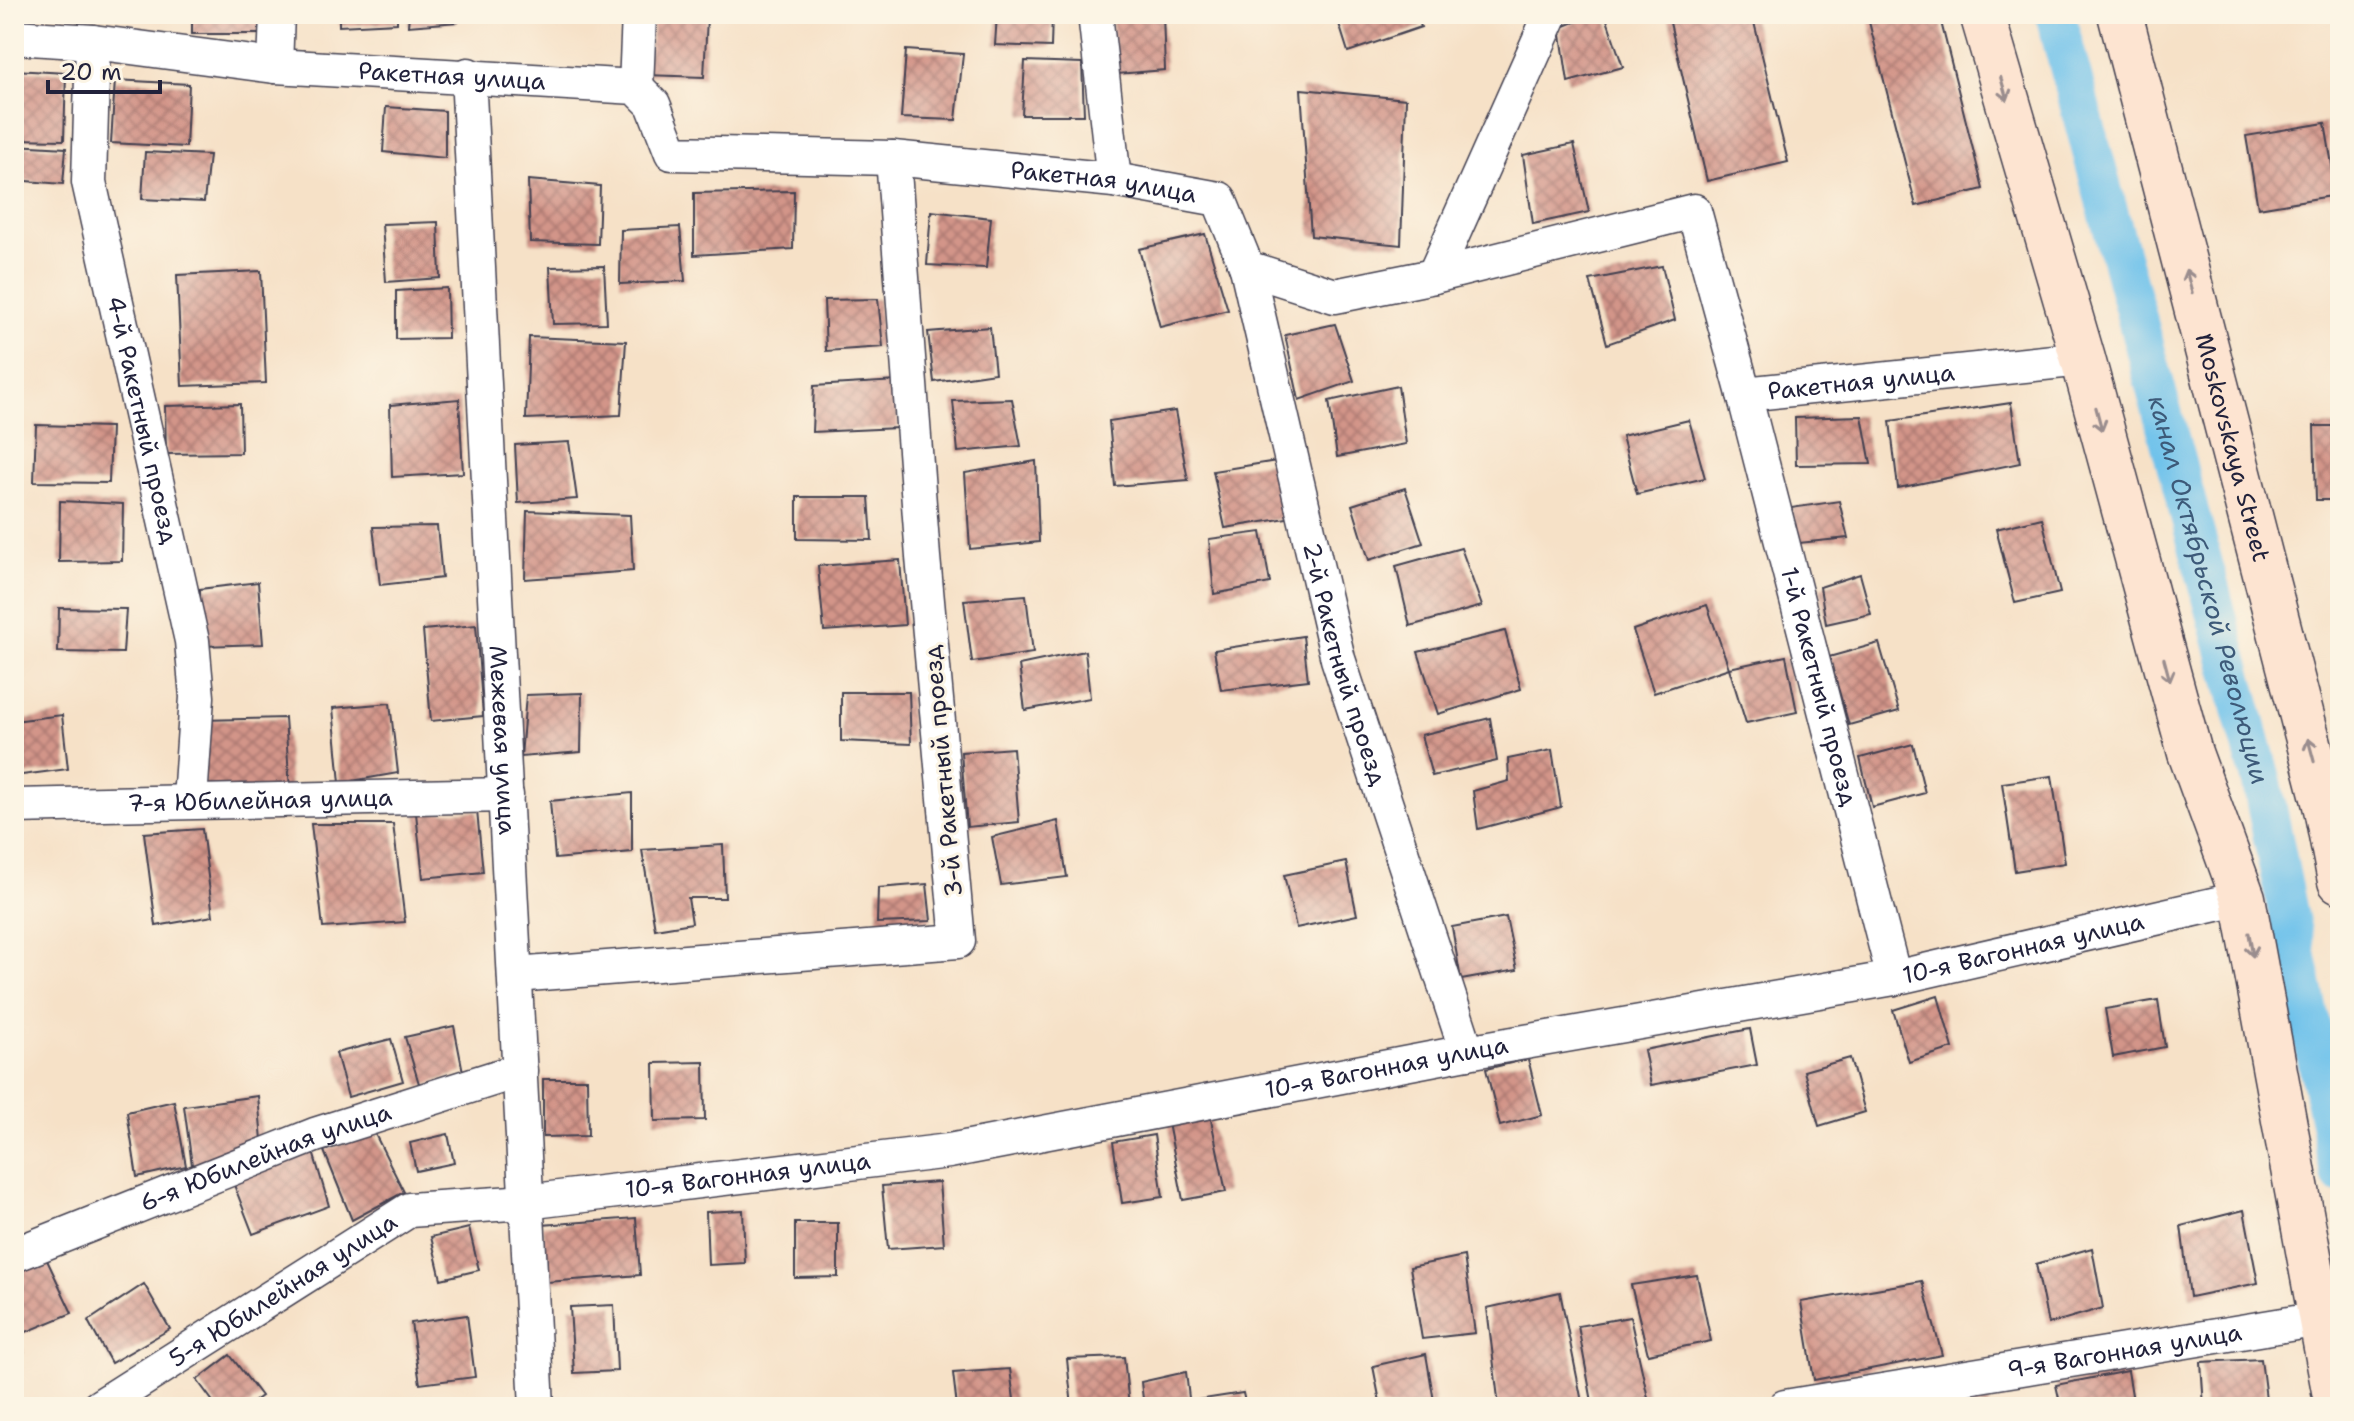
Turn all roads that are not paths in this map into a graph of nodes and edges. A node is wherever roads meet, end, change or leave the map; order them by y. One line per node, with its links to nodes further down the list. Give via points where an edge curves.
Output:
1 (277, 14): 9 (street)
2 (639, 14): 11 (street)
3 (1095, 14): 13 (street)
4 (1551, 14): 15 (street)
5 (1982, 14): 16 (main road, one-way to 16)
6 (2120, 14): 21 (main road, Moskovskaya Street, one-way to 6, via 2326,809)
7 (14, 37): 8 (street, Ракетная улица)
8 (93, 42): 9 (street, Ракетная улица); 19 (street, 4-й Ракетный проезд, via 89,182 192,641 197,697)
9 (275, 66): 10 (street, Ракетная улица)
10 (468, 75): 11 (street, Ракетная улица); 18 (street, Межевая улица)
11 (636, 87): 12 (street, Ракетная улица, via 653,104 672,153)
12 (893, 158): 13 (street, Ракетная улица); 23 (street, 3-й Ракетный проезд, via 958,941)
13 (1114, 180): 14 (street, Ракетная улица, via 1219,199)
14 (1247, 268): 15 (street, Ракетная улица, via 1335,296); 25 (street, 2-й Ракетный проезд, via 1338,659)
15 (1434, 276): 17 (street, Ракетная улица, via 1694,211)
16 (2083, 359): 17 (street, Ракетная улица); 22 (main road, one-way to 22, via 2190,753)
17 (1744, 394): 24 (street, 1-й Ракетный проезд)
18 (506, 795): 19 (street, 7-я Юбилейная улица); 23 (street, Межевая улица)
19 (190, 800): 20 (street, 7-я Юбилейная улица)
20 (14, 806)
21 (2340, 881)
22 (2243, 898): 24 (street, 10-я Вагонная улица); 29 (main road, one-way to 29)
23 (515, 975): 26 (street, Межевая улица)
24 (1894, 978): 25 (street, 10-я Вагонная улица)
25 (1467, 1052): 27 (street, 10-я Вагонная улица, via 949,1151)
26 (520, 1070): 27 (street, Межевая улица); 28 (street, 6-я Юбилейная улица, via 315,1135)
27 (526, 1202): 30 (street, 5-я Юбилейная улица, via 409,1210); 31 (street, Межевая улица)
28 (14, 1255)
29 (2320, 1319): 32 (street, 9-я Вагонная улица); 33 (main road)
30 (99, 1407)
31 (537, 1407)
32 (1785, 1407)
33 (2337, 1407)

